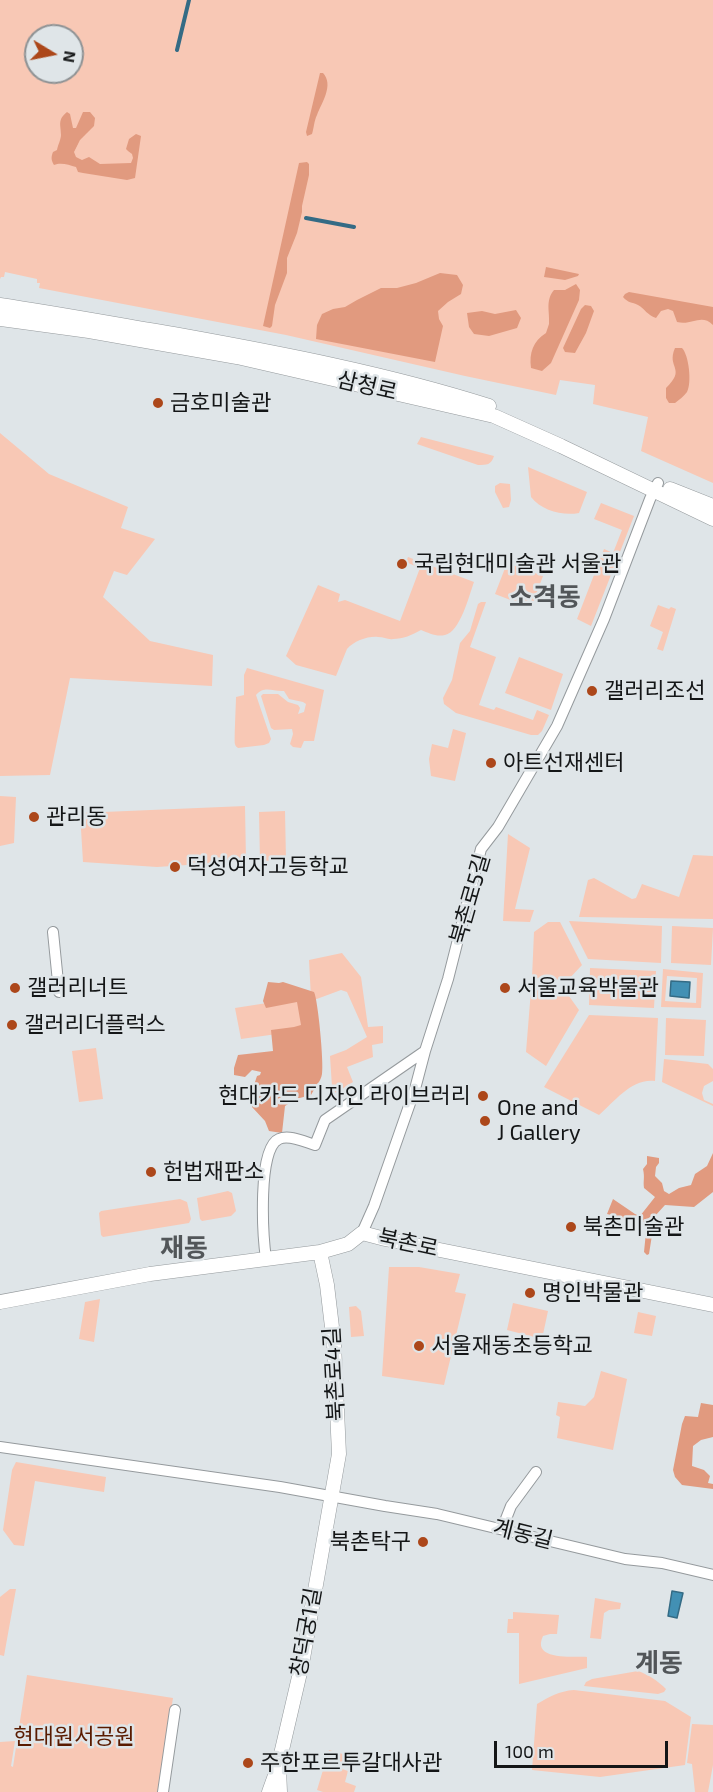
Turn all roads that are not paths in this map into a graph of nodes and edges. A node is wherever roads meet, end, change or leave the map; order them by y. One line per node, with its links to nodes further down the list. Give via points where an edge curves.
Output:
1 (0, 305): 3 (street, 삼청로, via 270,351 456,396 503,411)
2 (0, 319): 3 (street, 삼청로, via 237,357 494,416)
3 (656, 487): 4 (street, 삼청로); 5 (street, 삼청로); 8 (street, 북촌로5길, via 557,726 481,849)
4 (713, 506)
5 (713, 519)
6 (53, 932): 7 (street)
7 (59, 992)
8 (425, 1051): 9 (street, 북촌로5길); 11 (street, via 325,1120 314,1150 300,1140 282,1137 273,1142 265,1164 262,1236)
9 (362, 1233): 10 (street, 북촌로, via 348,1244); 13 (street, 북촌로)
10 (320, 1252): 11 (street, 북촌로); 16 (street, 북촌로4길, via 334,1344 339,1454)
11 (266, 1259): 12 (street, 북촌로, via 150,1274)
12 (0, 1302)
13 (713, 1305)
14 (4, 1447): 16 (street, 계동길)
15 (536, 1472): 17 (street, via 511,1506)
16 (331, 1496): 17 (street, 계동길); 20 (street, 창덕궁1길, via 302,1664)
17 (502, 1529): 18 (street, 계동길, via 625,1559)
18 (713, 1575)
19 (175, 1710): 21 (street)
20 (278, 1767): 22 (street, 창덕궁1길); 23 (street, 창덕궁1길)
21 (163, 1792)
22 (269, 1792)
23 (280, 1792)

